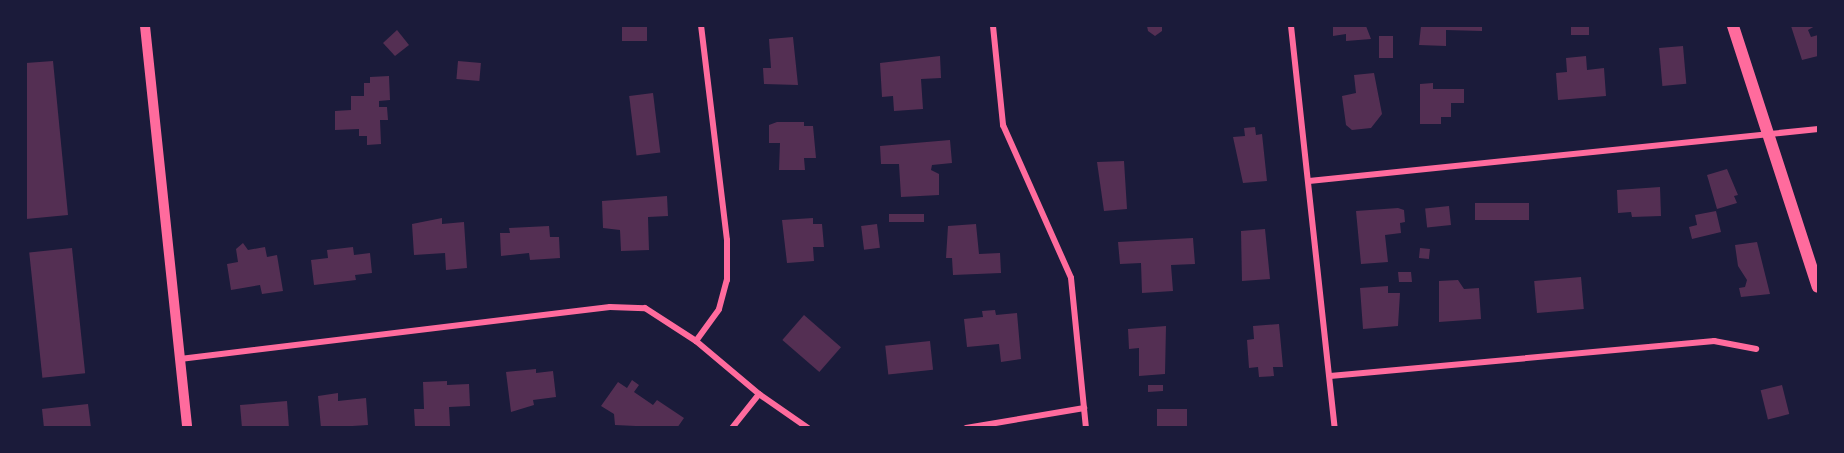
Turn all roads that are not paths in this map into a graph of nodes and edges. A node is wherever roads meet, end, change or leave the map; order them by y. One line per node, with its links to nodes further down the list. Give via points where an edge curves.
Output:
1 (145, 26): 12 (street)
2 (701, 26): 10 (street, via 727,240 727,270 719,309)
3 (993, 26): 15 (street, via 1003,125 1071,278)
4 (1291, 26): 8 (street)
5 (1733, 26): 7 (main road)
6 (1818, 129): 7 (street)
7 (1770, 133): 8 (street); 9 (main road)
8 (1309, 181): 13 (street)
9 (1818, 287)
10 (696, 340): 12 (street, via 645,308 610,307); 14 (street)
11 (1756, 349): 13 (street, via 1714,341)
12 (180, 359): 16 (street)
13 (1330, 376): 21 (street)
14 (759, 394): 17 (street); 18 (street)
15 (1084, 408): 19 (street); 20 (street)
16 (187, 428)
17 (732, 428)
18 (808, 428)
19 (966, 428)
20 (1086, 428)
21 (1335, 428)

